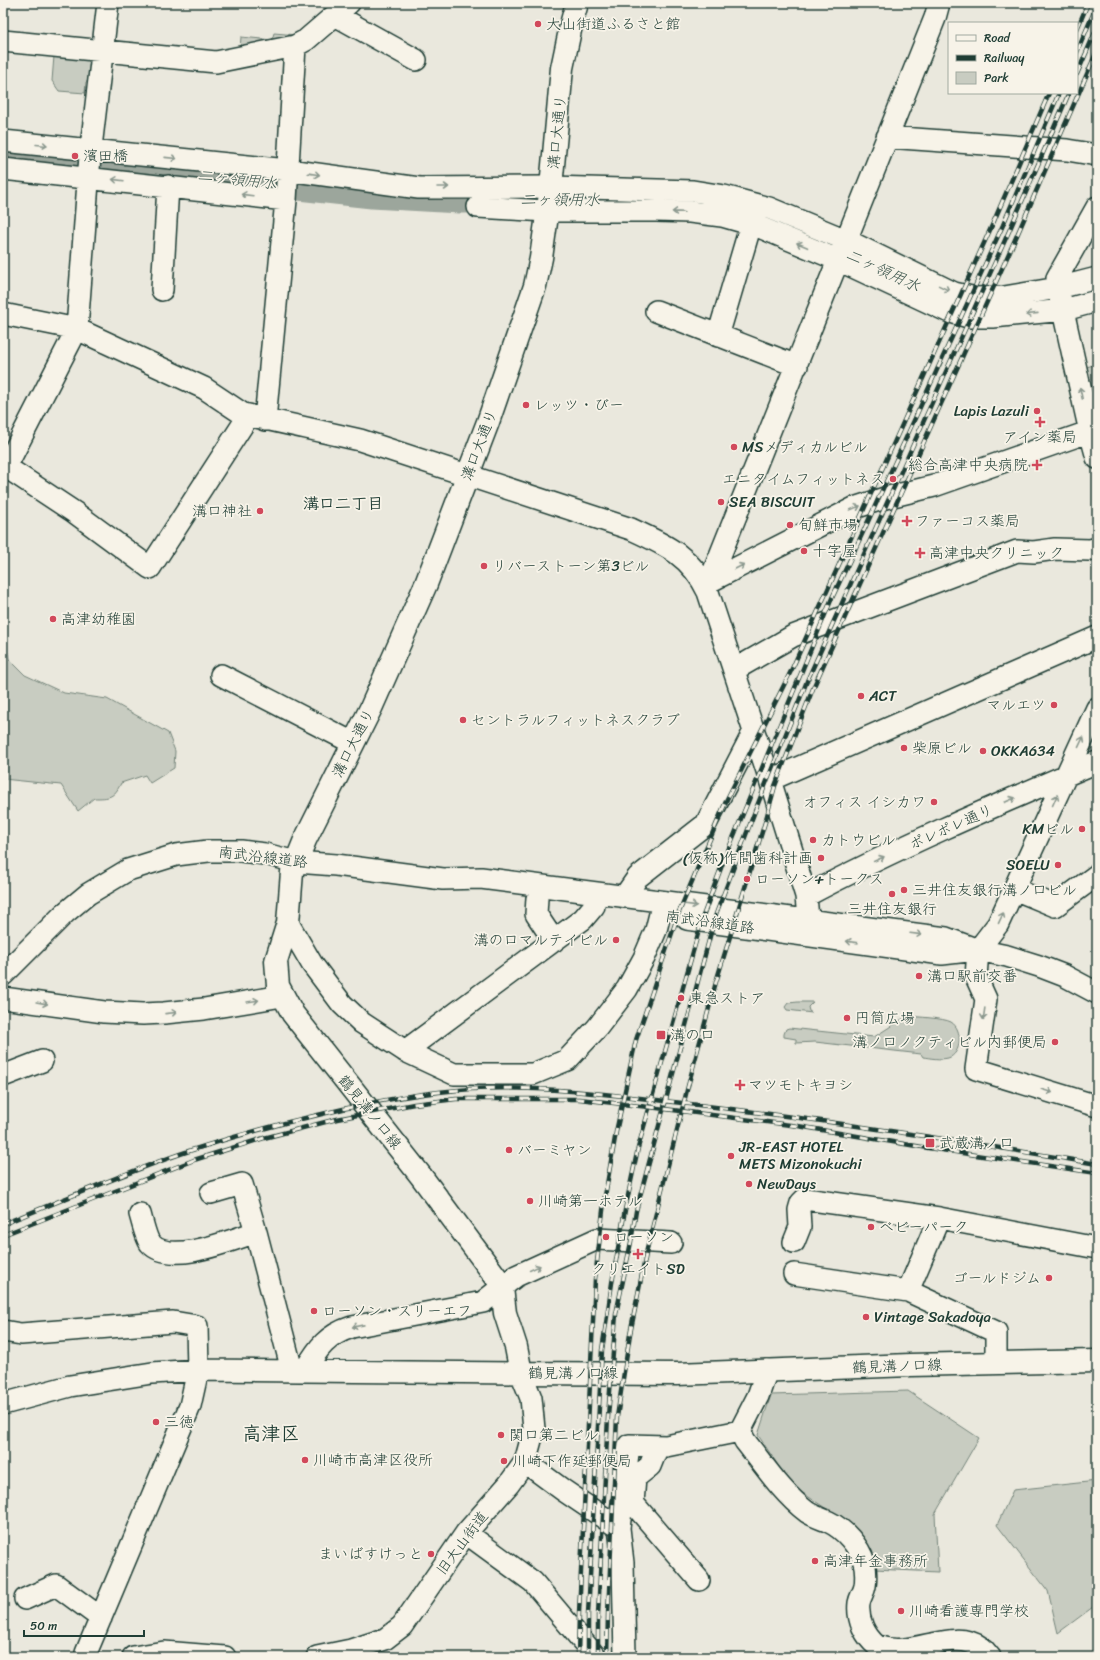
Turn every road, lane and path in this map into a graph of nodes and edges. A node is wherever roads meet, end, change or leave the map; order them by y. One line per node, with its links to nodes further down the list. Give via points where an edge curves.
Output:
1 (108, 3): 7 (street)
2 (577, 3): 16 (main road, 溝口大通り, via 562,68)
3 (939, 3): 9 (street)
4 (342, 9): 6 (street, via 306,40); 8 (street)
5 (3, 41): 7 (street)
6 (295, 46): 7 (street, via 216,62); 14 (street)
7 (103, 52): 12 (street)
8 (416, 60)
9 (887, 137): 11 (street, via 1067,150); 20 (street)
10 (3, 141): 12 (street, one-way to 12)
11 (1097, 155)
12 (90, 163): 13 (street); 14 (street, one-way to 14); 15 (street, one-way to 12); 27 (street)
13 (3, 169)
14 (286, 185): 15 (street, one-way to 15); 16 (street, one-way to 16, via 419,188); 30 (street)
15 (168, 186): 22 (street)
16 (549, 200): 18 (street); 19 (street, one-way to 16, via 722,216 690,212); 20 (street, via 692,191 724,196 770,208); 34 (main road, 溝口大通り, via 535,286)
17 (1097, 207): 23 (street, via 1057,278)
18 (478, 208)
19 (751, 224): 20 (street, one-way to 19); 28 (street)
20 (842, 250): 23 (street, via 947,311 968,317 993,317); 29 (street)
21 (1097, 278): 23 (street)
22 (162, 290)
23 (1061, 299): 24 (street); 31 (street, one-way to 23)
24 (1097, 300)
25 (656, 311): 28 (street)
26 (3, 314): 27 (street)
27 (77, 329): 30 (street, via 204,388 243,414); 33 (street)
28 (718, 336): 29 (street)
29 (797, 366): 36 (street, via 713,573)
30 (257, 418): 33 (street, via 150,568 74,512); 34 (street, via 360,440)
31 (1093, 431): 32 (street); 36 (street, one-way to 31, via 854,508 934,486)
32 (1097, 458)
33 (5, 466)
34 (468, 475): 36 (street, via 631,529 663,544 687,560); 42 (main road, 溝口大通り, via 426,584)
35 (1097, 548): 38 (street, via 1016,551 793,636)
36 (704, 584): 38 (street)
37 (1097, 637): 45 (street)
38 (734, 670): 41 (street)
39 (221, 675): 42 (street)
40 (1097, 708): 44 (street, one-way to 40)
41 (754, 731): 45 (street); 51 (street, via 706,824 638,877)
42 (353, 743): 46 (main road, 溝口大通り)
43 (1097, 762): 44 (street, ポレポレ通り)
44 (1065, 776): 49 (street, one-way to 44); 50 (street, ポレポレ通り, one-way to 44, via 853,871)
45 (770, 780): 50 (street)
46 (296, 862): 48 (street, 南武沿線道路); 55 (main road, 鶴見溝ノ口線, via 292,872); 59 (street, 南武沿線道路, via 264,854 225,850 176,855 128,870 76,903)
47 (1097, 875): 49 (street, via 1055,906)
48 (443, 879): 51 (street, 南武沿線道路, via 481,878); 52 (street, 南武沿線道路, via 480,890)
49 (1014, 889): 58 (street, one-way to 49, via 998,924)
50 (806, 896): 56 (street)
51 (624, 897): 56 (street, 南武沿線道路, one-way to 56)
52 (537, 898): 53 (street, 南武沿線道路); 57 (street, via 536,914)
53 (594, 906): 54 (street, 南武沿線道路); 57 (street, via 583,919)
54 (660, 914): 56 (street, 南武沿線道路); 63 (street, via 644,958 627,989 566,1060 533,1074 454,1074)
55 (288, 923): 61 (main road, 鶴見溝ノ口線, via 276,961 276,978); 63 (street, via 312,964 342,1004 362,1023)
56 (807, 927): 58 (street, 南武沿線道路, via 942,954)
57 (554, 942): 63 (street)
58 (978, 950): 60 (street, 南武沿線道路, via 1039,966); 66 (street, one-way to 66, via 976,977 986,999 976,1069)
59 (3, 975)
60 (1097, 993)
61 (282, 996): 62 (street, one-way to 61, via 104,1012 143,1014 204,1009); 75 (main road, 鶴見溝ノ口線, via 305,1031 421,1176 493,1272)
62 (3, 998)
63 (405, 1051)
64 (42, 1061): 65 (street)
65 (3, 1076)
66 (1097, 1106)
67 (211, 1193): 70 (street, via 242,1184)
68 (140, 1214): 70 (street, via 149,1242 161,1250 181,1252 216,1245)
69 (939, 1218): 71 (street, via 805,1199 799,1210 800,1227); 73 (street); 76 (street)
70 (256, 1232): 81 (street)
71 (794, 1242)
72 (672, 1243): 75 (street, one-way to 72, via 516,1276 597,1239)
73 (1097, 1248)
74 (794, 1274): 76 (street)
75 (502, 1288): 81 (street, one-way to 81, via 483,1302 339,1331 328,1338); 83 (main road, 鶴見溝ノ口線, via 505,1313)
76 (908, 1291): 79 (street, via 996,1332)
77 (3, 1331): 80 (street, via 21,1334 173,1322 197,1326)
78 (1097, 1361): 79 (main road, 鶴見溝ノ口線)
79 (996, 1363): 82 (main road, 鶴見溝ノ口線)
80 (198, 1370): 81 (street); 84 (street, via 70,1386); 92 (street, via 190,1406)
81 (298, 1370): 83 (street)
82 (767, 1370): 83 (main road, 鶴見溝ノ口線, via 677,1374); 85 (street, via 758,1396)
83 (521, 1373): 87 (street, 旧大山街道, via 531,1398 534,1429)
84 (3, 1404)
85 (740, 1432): 86 (street); 101 (street, via 789,1495 808,1513 831,1523 854,1542 864,1563 865,1586 859,1603 860,1620 866,1635 878,1646 892,1655 908,1655 954,1642 969,1642 982,1648)
86 (658, 1446): 88 (street, via 629,1445); 90 (street, via 650,1466 635,1478 633,1503)
87 (525, 1462): 88 (street); 89 (street, 旧大山街道)
88 (619, 1528): 100 (street, via 623,1563)
89 (466, 1533): 93 (street, 旧大山街道, via 402,1626 385,1639); 99 (street, via 533,1582)
90 (699, 1580)
91 (25, 1599): 92 (street, via 56,1585)
92 (101, 1618): 95 (street)
93 (352, 1653): 98 (street, 旧大山街道)
94 (162, 1655): 96 (street); 97 (street)
95 (86, 1657)
96 (133, 1657)
97 (225, 1657)
98 (317, 1657)
99 (596, 1657)
100 (625, 1657)
101 (990, 1657)

